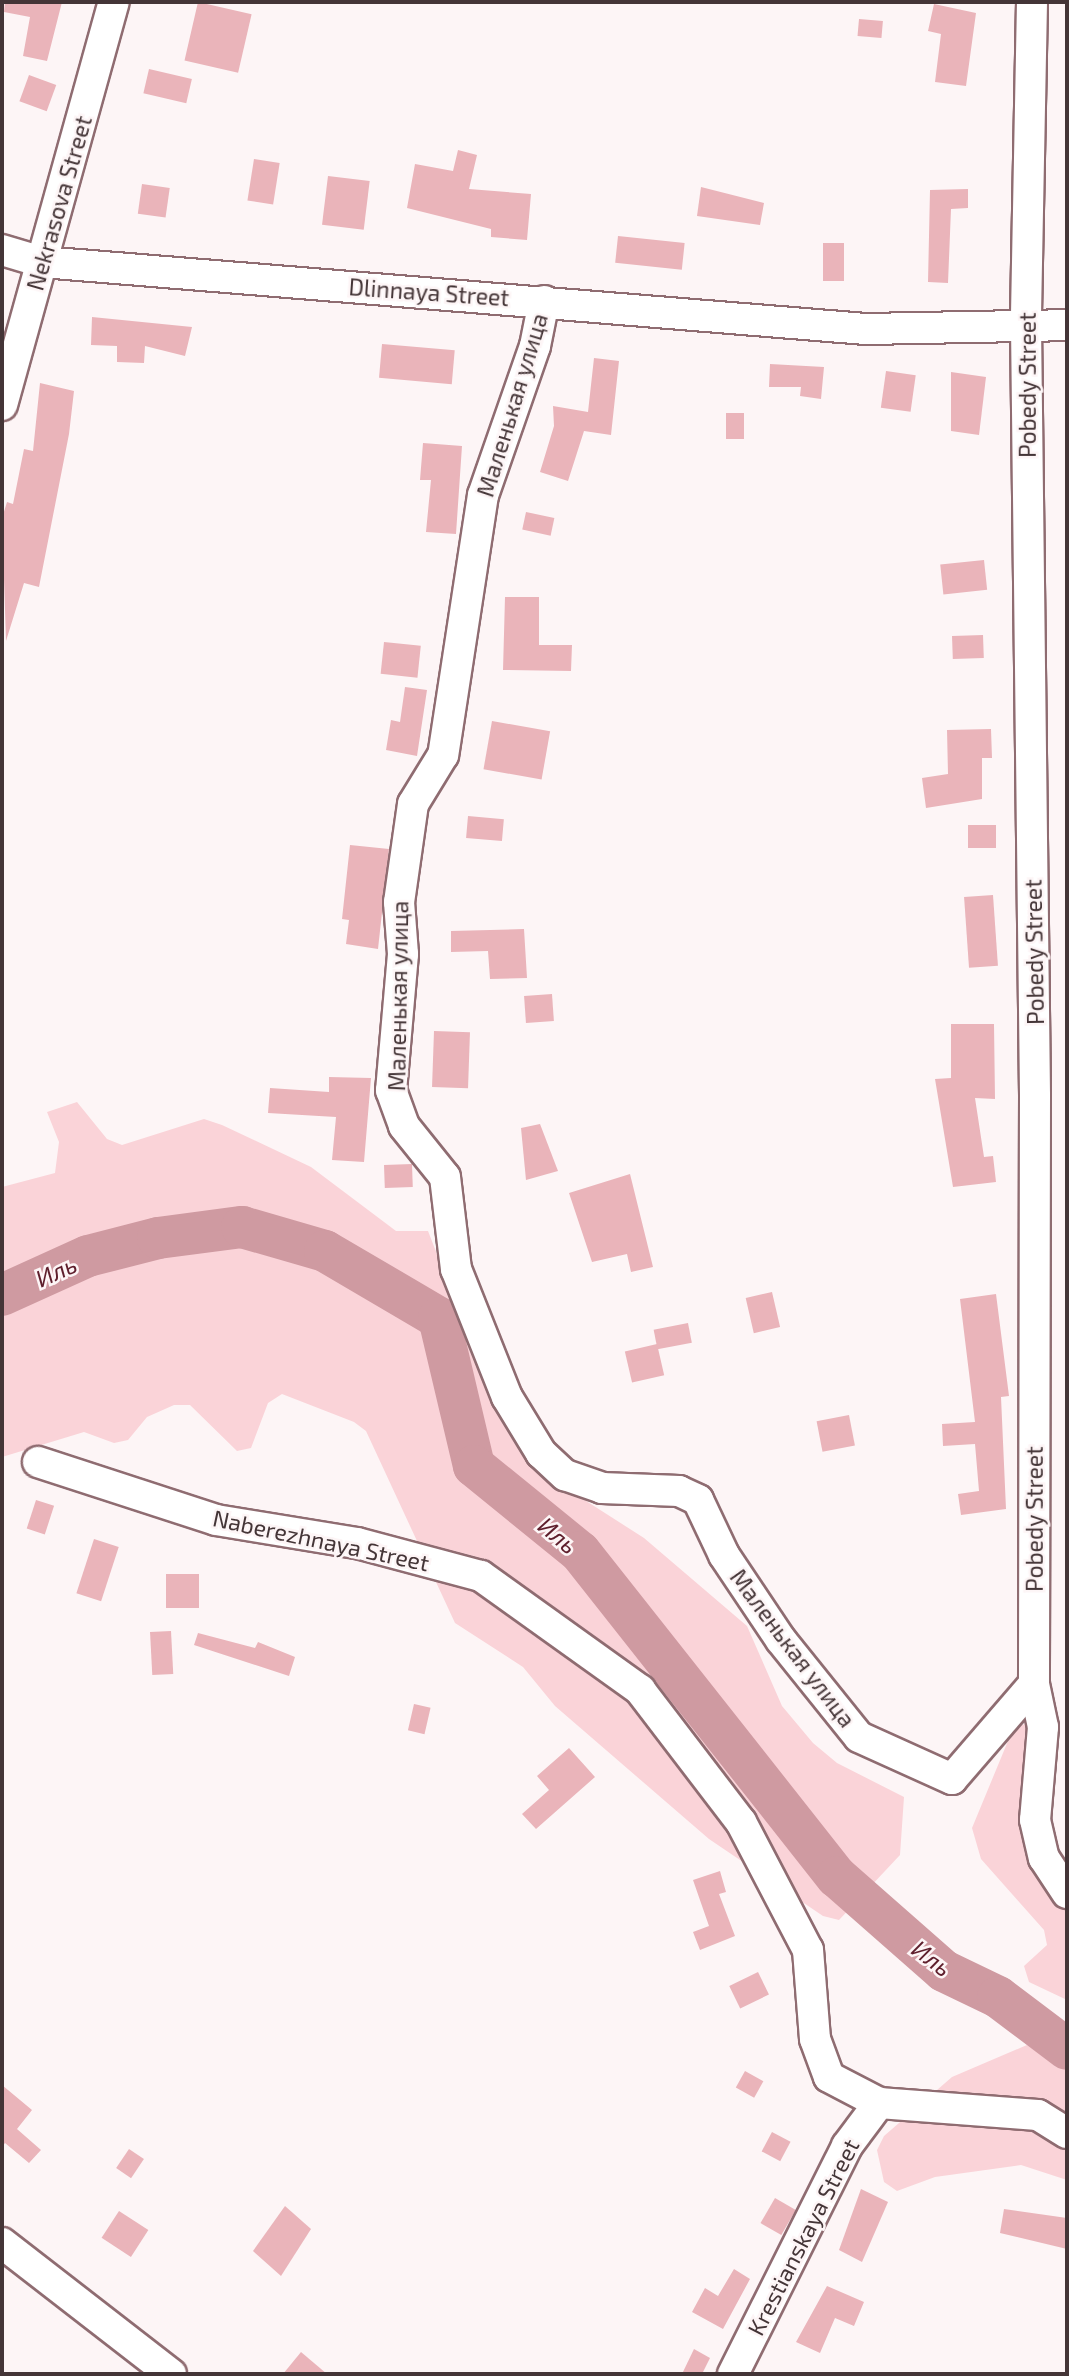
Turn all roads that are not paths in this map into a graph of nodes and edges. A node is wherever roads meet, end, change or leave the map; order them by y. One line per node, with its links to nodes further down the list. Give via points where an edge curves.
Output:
1 (114, 2): 4 (street, Nekrasova Street)
2 (1032, 2): 6 (street, Pobedy Street)
3 (2, 250): 4 (street, Dlinnaya Street)
4 (43, 262): 5 (street, Dlinnaya Street); 8 (street, Nekrasova Street)
5 (544, 301): 6 (street, Dlinnaya Street, via 866,329); 10 (street, Маленькая улица, via 535,346 483,495 443,755 413,804 399,902 403,954 391,1090 404,1126 444,1177 456,1269 507,1397 541,1453 565,1475 601,1488 679,1491 698,1500 724,1555 780,1640 859,1737 952,1779)
6 (1026, 325): 7 (street, Dlinnaya Street); 10 (street, Pobedy Street)
7 (1067, 325)
8 (2, 404)
9 (37, 1462): 12 (street, Naberezhnaya Street, via 216,1520 357,1543 481,1576 639,1690 741,1822 808,1950 815,2039 829,2077)
10 (1034, 1684): 11 (street, Pobedy Street, via 1043,1727 1035,1820 1044,1858)
11 (1067, 1894)
12 (879, 2103): 13 (street, Naberezhnaya Street, via 1038,2115); 16 (street, Krestianskaya Street, via 847,2146)
13 (1067, 2133)
14 (2, 2244): 15 (street)
15 (171, 2374)
16 (733, 2374)

